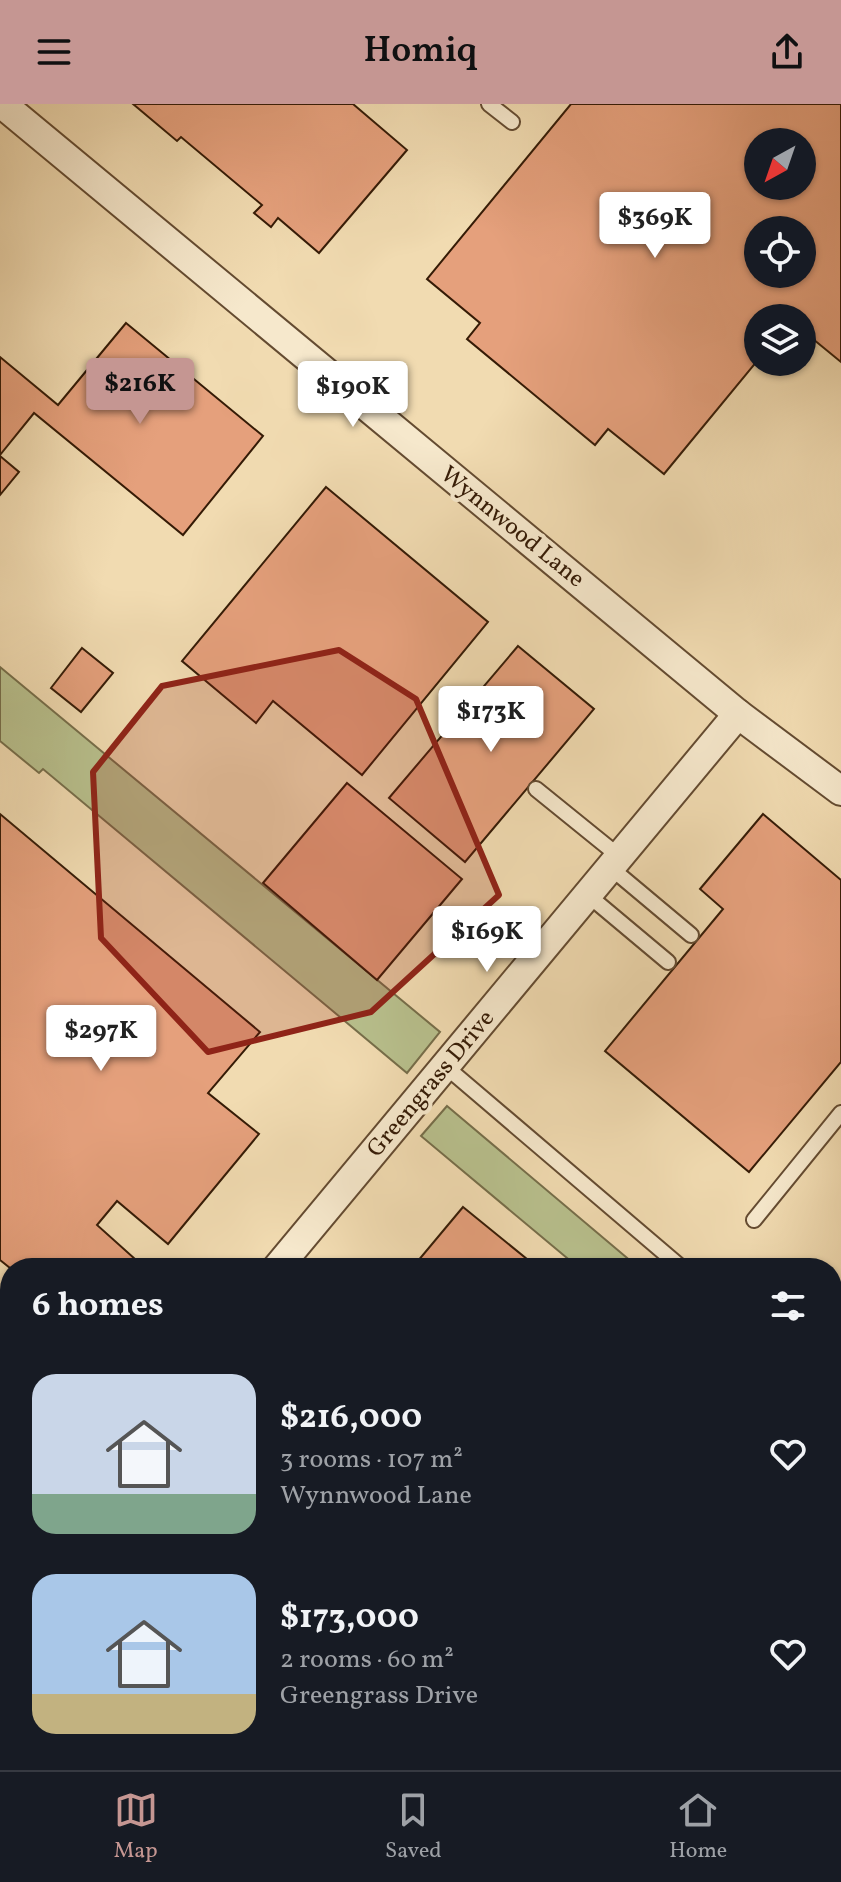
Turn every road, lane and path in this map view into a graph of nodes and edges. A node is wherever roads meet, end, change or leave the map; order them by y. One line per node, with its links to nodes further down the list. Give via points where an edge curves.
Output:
1 (489, 104): 3 (lane)
2 (13, 108): 4 (street, Wynnwood Lane)
3 (512, 122)
4 (738, 714): 6 (street, Wynnwood Lane); 7 (street, Greengrass Drive)
5 (536, 789): 7 (lane)
6 (841, 791)
7 (615, 863): 8 (street, Greengrass Drive); 9 (lane)
8 (588, 895): 10 (lane); 11 (street, Greengrass Drive)
9 (691, 935)
10 (668, 962)
11 (445, 1066): 14 (street, Greengrass Drive); 15 (lane)
12 (841, 1113): 13 (lane)
13 (754, 1220)
14 (285, 1258)
15 (670, 1258)

